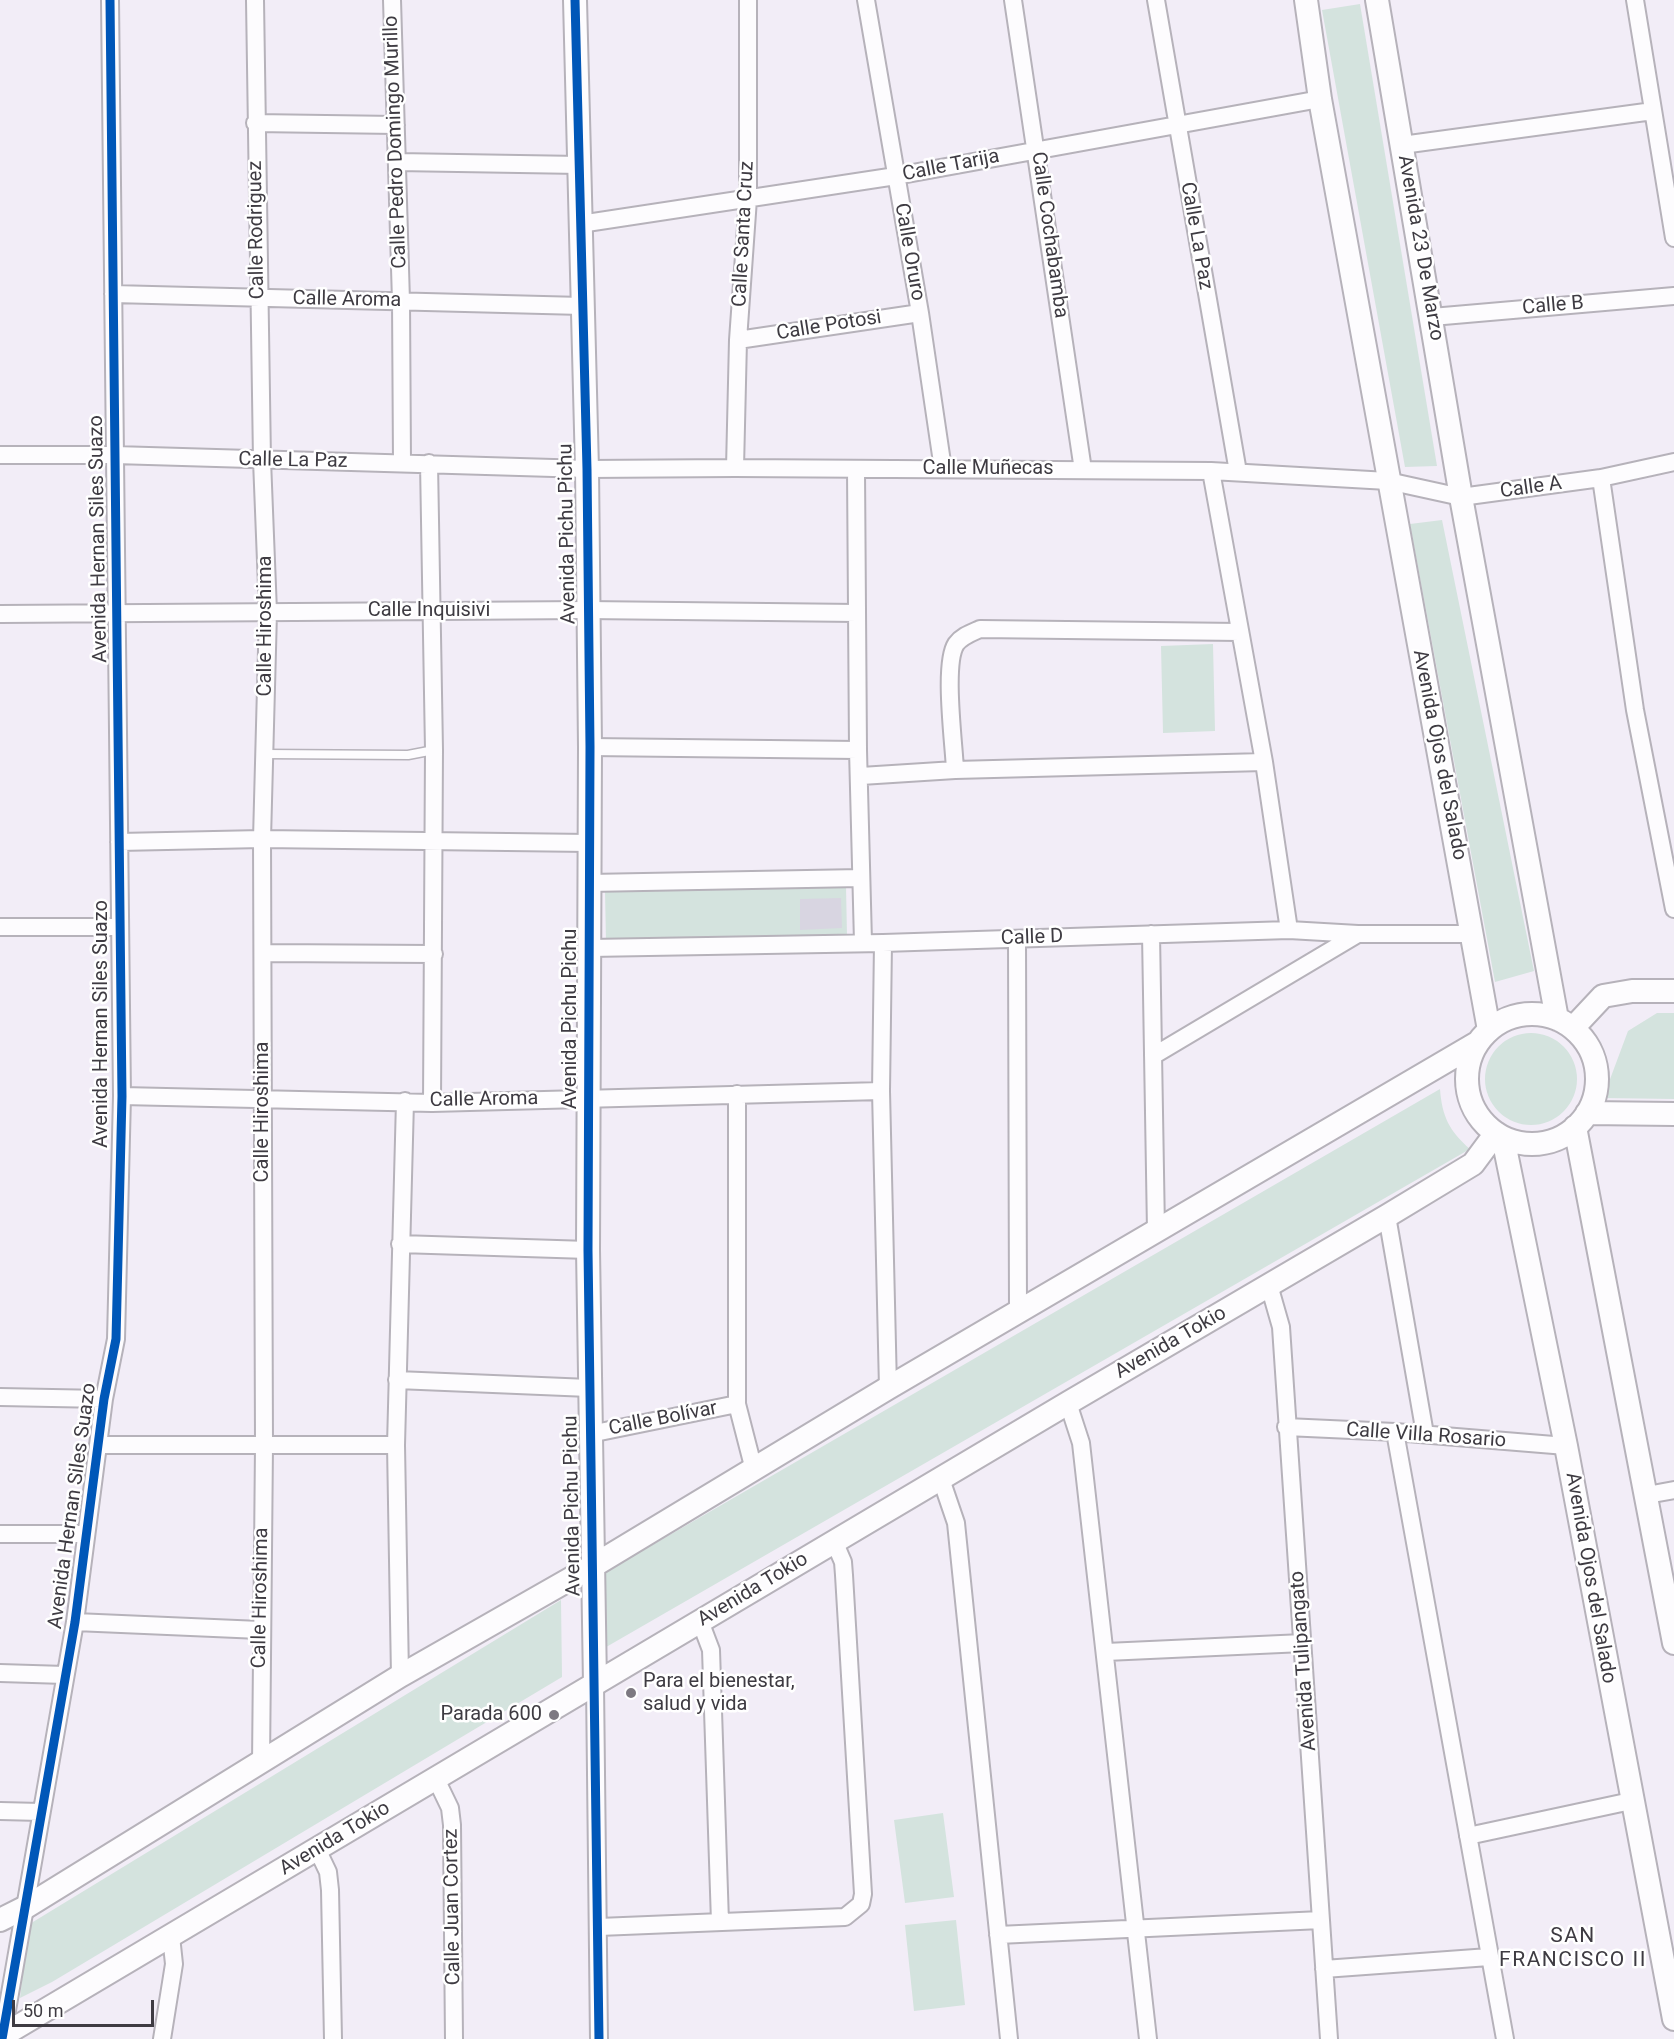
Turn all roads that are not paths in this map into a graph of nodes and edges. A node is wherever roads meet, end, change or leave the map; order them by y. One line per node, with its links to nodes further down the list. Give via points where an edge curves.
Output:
1 (110, 0): 25 (street, Avenida Hernan Siles Suazo)
2 (255, 0): 14 (street, Calle Rodriguez)
3 (392, 0): 16 (street, Calle Pedro Domingo Murillo)
4 (575, 0): 20 (street, Avenida Pichu Pichu)
5 (748, 0): 22 (street, Calle Santa Cruz)
6 (866, 0): 21 (street, Calle Oruro)
7 (1013, 0): 18 (street, Calle Cochabamba)
8 (1156, 0): 15 (street, Calle La Paz)
9 (1306, 0): 12 (street)
10 (1377, 0): 17 (street, Avenida 23 De Marzo)
11 (1635, 0): 13 (street)
12 (1320, 99): 15 (street, Calle Tarija); 47 (street)
13 (1653, 111): 17 (street); 24 (street)
14 (255, 123): 16 (street); 27 (street, Calle Rodriguez)
15 (1177, 123): 18 (street, Calle Tarija); 45 (street, Calle La Paz)
16 (396, 125): 19 (street, Calle Pedro Domingo Murillo)
17 (1402, 145): 31 (street, Avenida 23 De Marzo)
18 (1037, 150): 21 (street, Calle Tarija); 43 (street, Calle Cochabamba)
19 (397, 162): 20 (street); 28 (street, Calle Pedro Domingo Murillo)
20 (580, 165): 23 (street, Avenida Pichu Pichu)
21 (896, 176): 22 (street, Calle Tarija); 30 (street, Calle Oruro)
22 (748, 199): 23 (street, Calle Tarija); 32 (street, Calle Santa Cruz)
23 (580, 225): 29 (street, Avenida Pichu Pichu)
24 (1674, 238)
25 (113, 294): 27 (street, Calle Aroma); 34 (street, Avenida Hernan Siles Suazo)
26 (1674, 296): 31 (street, Calle B)
27 (258, 299): 28 (street, Calle Aroma); 35 (street, Calle Rodriguez)
28 (401, 301): 29 (street, Calle Aroma); 37 (street, Calle Pedro Domingo Murillo)
29 (582, 306): 41 (street, Avenida Pichu Pichu)
30 (920, 313): 32 (street, Calle Potosi); 40 (street, Calle Oruro)
31 (1432, 317): 48 (street, Avenida 23 De Marzo)
32 (738, 340): 39 (street, Calle Santa Cruz)
33 (0, 455): 34 (street, Calle La Paz)
34 (115, 455): 35 (street, Calle La Paz); 54 (street, Avenida Hernan Siles Suazo)
35 (262, 460): 37 (street, Calle La Paz); 50 (street, Calle Hiroshima)
36 (1674, 462): 46 (street, Calle A)
37 (402, 463): 38 (street, Calle La Paz)
38 (429, 463): 41 (street, Calle La Paz); 51 (street)
39 (735, 468): 41 (street, Calle Muñecas); 42 (street, Calle Muñecas)
40 (943, 469): 42 (street, Calle Muñecas); 43 (street, Calle Muñecas)
41 (586, 470): 49 (street, Avenida Pichu Pichu)
42 (856, 470): 52 (street)
43 (1083, 470): 44 (street, Calle Muñecas)
44 (1211, 471): 45 (street, Calle Muñecas); 55 (street)
45 (1238, 472): 47 (street, Calle Muñecas)
46 (1601, 478): 48 (street, Calle A); 69 (street, via 1635,710)
47 (1388, 481): 48 (street, Calle A); 75 (street, Avenida Ojos del Salado)
48 (1461, 497): 83 (street)
49 (587, 610): 51 (street, Calle Inquisivi); 52 (street, Calle Inquisivi); 56 (street, Avenida Pichu Pichu)
50 (268, 612): 51 (street, Calle Inquisivi); 54 (street, Calle Inquisivi); 59 (street, Calle Hiroshima)
51 (430, 612): 57 (street)
52 (857, 613): 58 (street)
53 (0, 614): 54 (street, Calle Inquisivi)
54 (119, 614): 65 (street, Avenida Hernan Siles Suazo)
55 (1240, 633): 60 (street); 61 (street, via 980,629 966,635 956,645 952,660)
56 (590, 747): 58 (street); 66 (street, Avenida Pichu Pichu)
57 (434, 750): 59 (lane, via 408,755); 64 (street)
58 (858, 750): 62 (street)
59 (265, 754): 63 (street, Calle Hiroshima)
60 (1264, 762): 61 (street); 72 (street)
61 (955, 770): 62 (street)
62 (861, 776): 67 (street)
63 (262, 839): 64 (street); 65 (street); 80 (street, Calle Hiroshima)
64 (434, 841): 66 (street); 81 (street)
65 (119, 842): 71 (street, Avenida Hernan Siles Suazo)
66 (589, 843): 68 (street, Avenida Pichu Pichu)
67 (861, 878): 68 (street); 77 (street)
68 (589, 883): 79 (street, Avenida Pichu Pichu)
69 (1674, 909)
70 (0, 927): 71 (street)
71 (119, 927): 88 (street, Avenida Hernan Siles Suazo)
72 (1289, 930): 73 (street, Calle D); 74 (street, Calle D)
73 (1151, 934): 76 (street, Calle D); 85 (street)
74 (1358, 934): 75 (street, Calle D); 85 (street)
75 (1473, 934): 84 (street, Avenida Ojos del Salado)
76 (1017, 939): 78 (street, Calle D); 101 (street)
77 (863, 942): 78 (street, Calle D); 79 (street, Calle D)
78 (883, 943): 86 (street)
79 (590, 948): 90 (street, Avenida Pichu Pichu)
80 (264, 953): 81 (street); 89 (street, Calle Hiroshima)
81 (434, 954): 92 (street)
82 (1674, 991): 83 (street, via 1603,996)
83 (1565, 1023): 84 (street, via 1539,1014 1521,1014 1504,1020); 94 (street, via 1586,1042 1595,1068 1594,1096)
84 (1483, 1036): 95 (street, via 1469,1060 1469,1097 1476,1113); 97 (street)
85 (1153, 1056): 97 (street)
86 (881, 1091): 87 (street, Calle Aroma); 104 (street)
87 (736, 1094): 90 (street, Calle Aroma); 108 (street)
88 (122, 1096): 89 (street, Calle Aroma); 106 (street, Avenida Hernan Siles Suazo, via 116,1339)
89 (263, 1097): 91 (street, Calle Aroma); 114 (street, Calle Hiroshima)
90 (589, 1098): 92 (street, Calle Aroma); 99 (street, Avenida Pichu Pichu)
91 (405, 1101): 92 (street, Calle Aroma); 98 (street)
92 (432, 1102)
93 (1674, 1114): 94 (street)
94 (1581, 1120): 95 (street, via 1548,1142 1533,1144); 120 (street)
95 (1500, 1135): 96 (street, Avenida Tokio, via 1473,1164); 116 (street, Avenida Ojos del Salado)
96 (1387, 1216): 100 (street, Avenida Tokio); 112 (street)
97 (1156, 1231): 101 (street)
98 (400, 1244): 99 (street); 102 (street)
99 (588, 1250): 103 (street, Avenida Pichu Pichu)
100 (1269, 1285): 107 (street, Avenida Tokio); 109 (street, Avenida Tulipangato, via 1281,1327)
101 (1018, 1312): 104 (street)
102 (397, 1380): 103 (street); 115 (street)
103 (589, 1388): 111 (street, Avenida Pichu Pichu)
104 (888, 1388): 117 (street)
105 (0, 1396): 106 (street)
106 (104, 1399): 113 (street, Avenida Hernan Siles Suazo)
107 (1068, 1402): 118 (street, Avenida Tokio); 130 (street, via 1081,1443)
108 (737, 1404): 111 (street, Calle Bolívar); 117 (street)
109 (1286, 1427): 110 (street, Calle Villa Rosario); 128 (street, Avenida Tulipangato)
110 (1395, 1432): 112 (street, Calle Villa Rosario); 140 (street)
111 (590, 1434): 124 (street, Avenida Pichu Pichu)
112 (1425, 1434): 116 (street, Calle Villa Rosario)
113 (99, 1444): 114 (street); 122 (street, Avenida Hernan Siles Suazo)
114 (264, 1445): 115 (street); 127 (street, Calle Hiroshima)
115 (396, 1445): 133 (street)
116 (1566, 1446): 137 (street, Avenida Ojos del Salado)
117 (754, 1470): 124 (street)
118 (941, 1479): 123 (street, Avenida Tokio); 148 (street, via 956,1523)
119 (1674, 1490): 120 (street)
120 (1647, 1495): 129 (street)
121 (0, 1534): 122 (street)
122 (86, 1534): 126 (street, Avenida Hernan Siles Suazo)
123 (834, 1541): 125 (street, Avenida Tokio); 145 (street, via 843,1568 861,1904 845,1917)
124 (593, 1566): 133 (street); 134 (street, Avenida Pichu Pichu)
125 (700, 1621): 134 (street, Avenida Tokio); 145 (street, via 711,1650)
126 (75, 1622): 127 (street); 132 (street, Avenida Hernan Siles Suazo)
127 (260, 1630): 135 (street, Calle Hiroshima)
128 (1303, 1643): 130 (street); 144 (street, Avenida Tulipangato)
129 (1674, 1643)
130 (1106, 1652): 147 (street)
131 (0, 1673): 132 (street)
132 (65, 1675): 139 (street, Avenida Hernan Siles Suazo)
133 (400, 1676): 135 (street)
134 (595, 1684): 136 (street, Avenida Tokio); 146 (street, Avenida Pichu Pichu)
135 (261, 1764): 142 (street)
136 (436, 1779): 141 (street, Avenida Tokio); 156 (street, Calle Juan Cortez, via 450,1808 453,1825)
137 (1631, 1801): 140 (street); 152 (street, Avenida Ojos del Salado)
138 (0, 1811): 139 (street)
139 (41, 1812): 142 (street, Avenida Hernan Siles Suazo)
140 (1468, 1836): 150 (street)
141 (318, 1849): 149 (street, Avenida Tokio); 155 (street, via 328,1872 330,1890)
142 (26, 1907): 143 (street); 153 (street, Avenida Hernan Siles Suazo)
143 (0, 1920)
144 (1321, 1920): 147 (street); 151 (street, Avenida Tulipangato)
145 (720, 1922): 146 (street)
146 (600, 1927): 157 (street, Avenida Pichu Pichu)
147 (1136, 1928): 148 (street); 159 (street)
148 (998, 1935): 158 (street)
149 (171, 1936): 153 (street, Avenida Tokio); 154 (street, via 174,1964)
150 (1489, 1957): 151 (street); 161 (street)
151 (1324, 1969): 160 (street, Avenida Tulipangato)
152 (1673, 2013)
153 (1, 2038)
154 (162, 2039)
155 (333, 2039)
156 (454, 2039)
157 (599, 2039)
158 (1009, 2039)
159 (1148, 2039)
160 (1329, 2039)
161 (1505, 2039)

